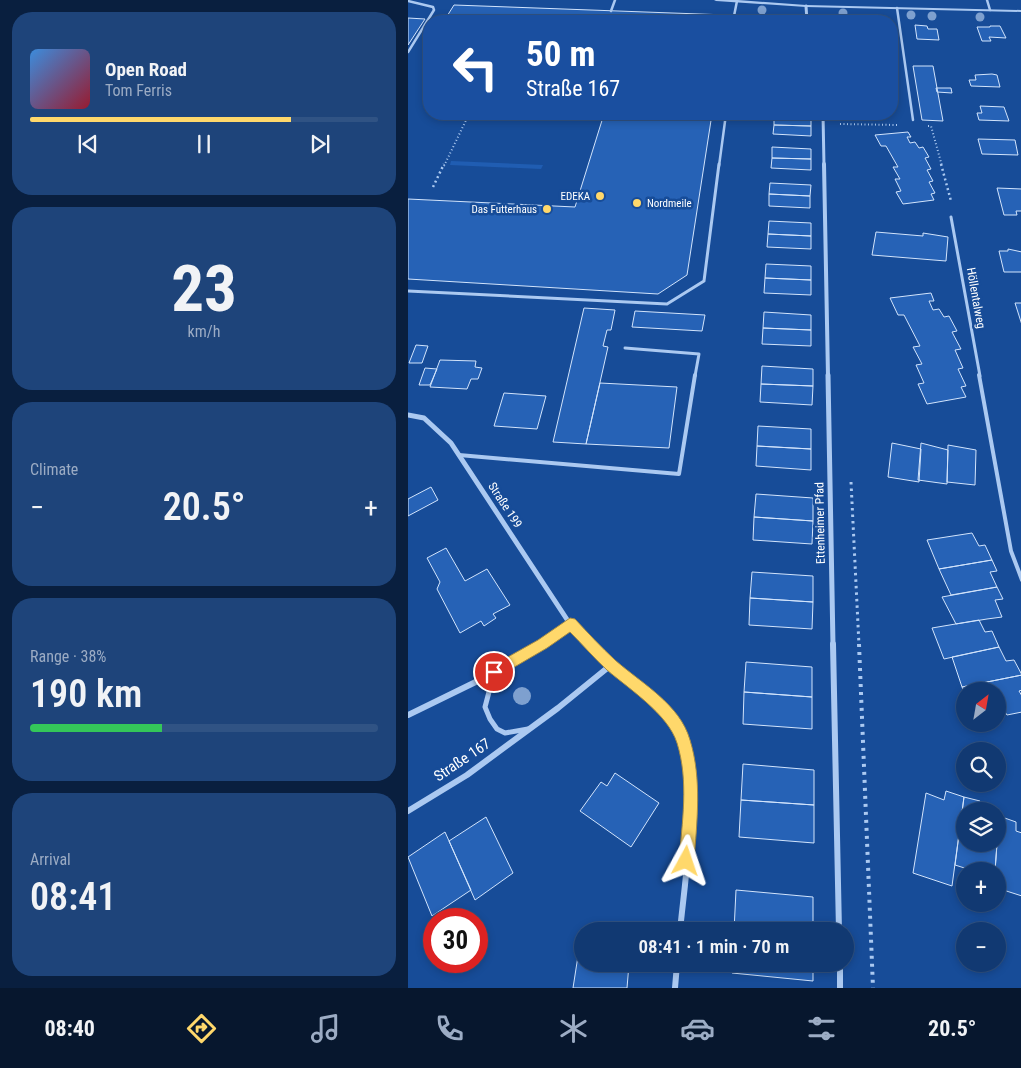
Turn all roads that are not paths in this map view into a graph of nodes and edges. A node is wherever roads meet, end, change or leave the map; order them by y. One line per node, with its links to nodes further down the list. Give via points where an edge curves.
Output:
1 (615, 0): 10 (lane)
2 (716, 0): 5 (street)
3 (987, 0): 9 (lane)
4 (408, 1): 12 (lane, via 432,7)
5 (737, 1): 6 (street); 13 (lane)
6 (789, 2): 7 (street)
7 (806, 6): 8 (street); 14 (street)
8 (896, 8): 9 (street); 15 (lane)
9 (990, 10): 11 (street)
10 (610, 11)
11 (1022, 11)
12 (431, 15)
13 (735, 15)
14 (807, 15)
15 (897, 15)
16 (898, 20): 21 (lane)
17 (423, 28): 18 (lane)
18 (408, 52)
19 (725, 120): 23 (lane, via 704,280 667,304)
20 (823, 120): 35 (street, Ettenheimer Pfad)
21 (914, 120)
22 (951, 217): 27 (lane, Höllentalweg, via 1011,551)
23 (408, 290)
24 (625, 348): 26 (lane, via 699,354 679,474)
25 (408, 415): 26 (street, Straße 199, via 424,418)
26 (459, 455): 28 (street, Straße 199)
27 (1022, 580)
28 (570, 624): 29 (street); 30 (street)
29 (611, 665): 32 (street, Straße 167); 34 (street, via 646,693 671,719 683,739 691,808)
30 (494, 672): 31 (street); 32 (lane, Straße 167, via 485,708 496,729 505,733)
31 (408, 715)
32 (530, 728): 33 (street, Straße 167, via 467,775)
33 (408, 811)
34 (681, 922)
35 (839, 922)
36 (676, 972): 38 (street)
37 (840, 972): 39 (street)
38 (675, 988)
39 (840, 988)

